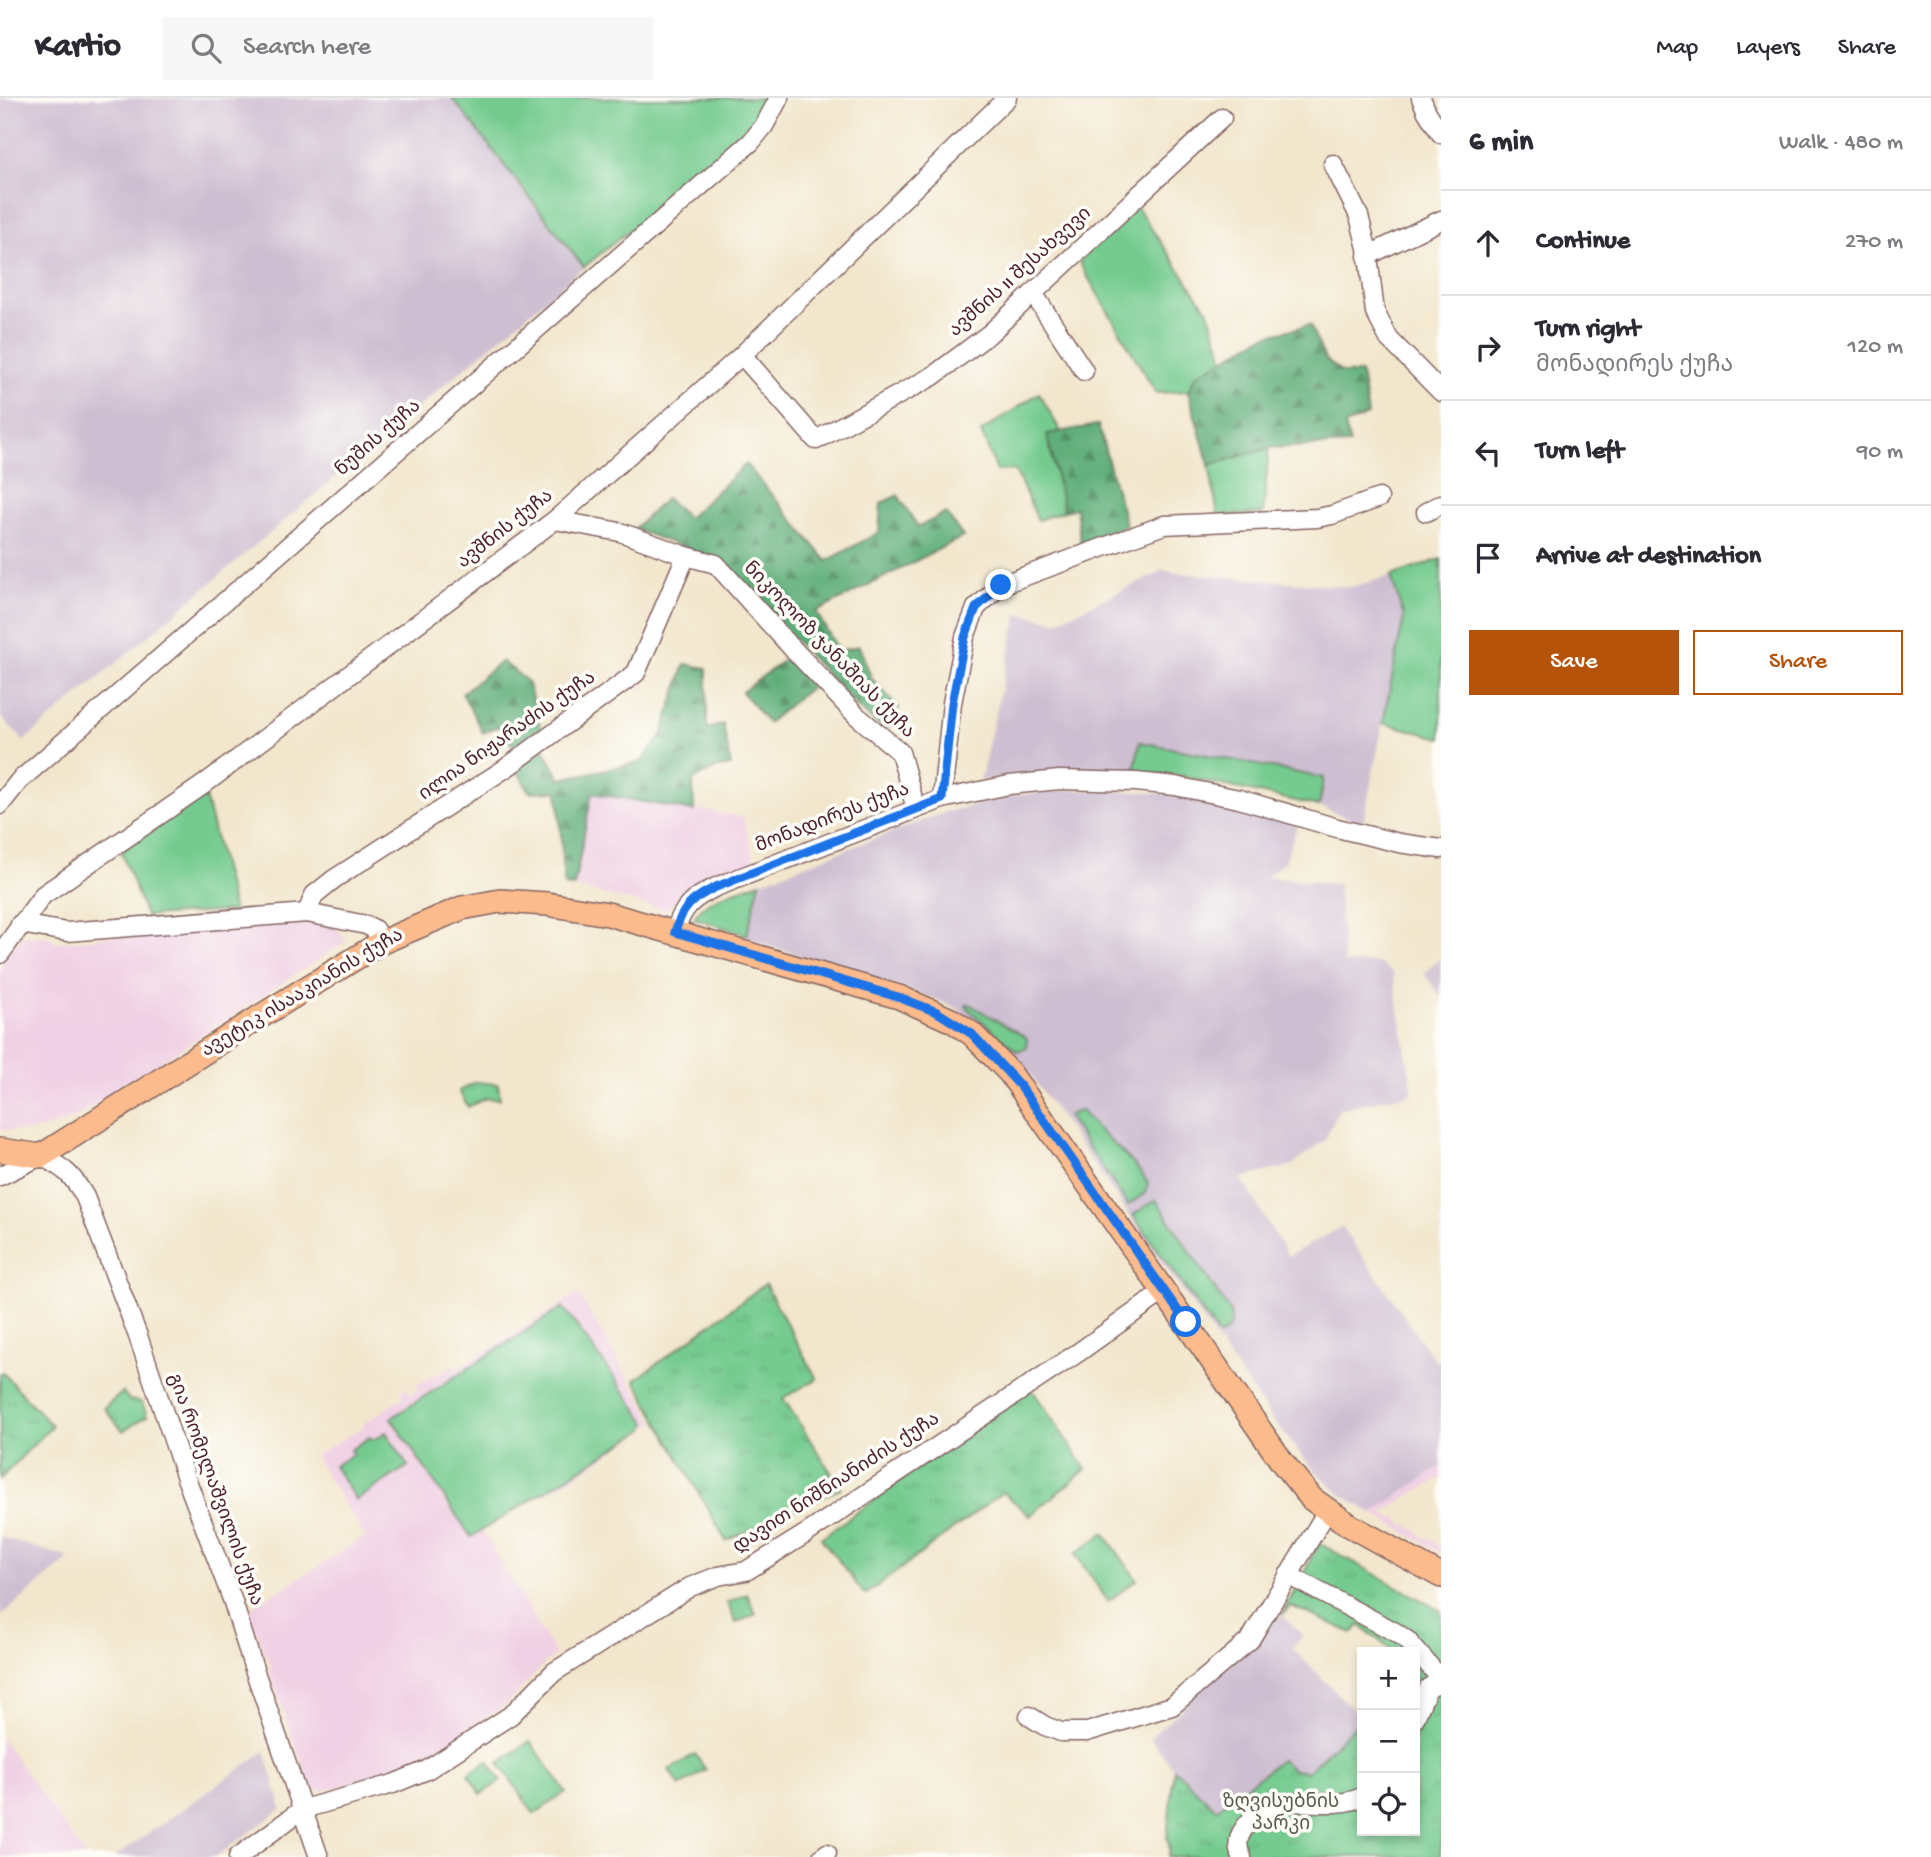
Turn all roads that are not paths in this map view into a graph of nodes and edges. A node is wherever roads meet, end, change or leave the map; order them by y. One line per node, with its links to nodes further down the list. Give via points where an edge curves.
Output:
1 (779, 98): 17 (street, ნუშის ქუჩა, via 751,142 19,781)
2 (1007, 98): 10 (street, ავშნის ქუჩა)
3 (1421, 98): 5 (street)
4 (1222, 118): 9 (street, ავშნის II შესახვევი)
5 (1441, 134)
6 (1333, 164): 8 (street, via 1359,216)
7 (1441, 220): 8 (street)
8 (1367, 256): 12 (street, via 1375,313 1389,339)
9 (1033, 293): 10 (street, ავშნის II შესახვევი, via 933,376 816,440); 11 (street)
10 (742, 355): 14 (street, ავშნის ქუჩა)
11 (1084, 371)
12 (1441, 392)
13 (1379, 498): 16 (street, via 1317,517 1164,525 1001,585 976,608 965,637 952,703)
14 (555, 520): 15 (street, ნიკოლოზ ჯანაშიას ქუჩა, via 621,532); 21 (street, ავშნის ქუჩა, via 204,785 43,895)
15 (686, 555): 18 (street, ნიკოლოზ ჯანაშიას ქუჩა, via 716,564 857,716 900,752); 20 (street, ილია ნიჟარაძის ქუჩა, via 636,673 506,768 334,879 314,895)
16 (942, 799): 18 (street, მონადირეს ქუჩა); 19 (street, მონადირეს ქუჩა, via 1059,780 1149,783 1239,799 1337,828)
17 (0, 806)
18 (916, 809): 22 (street, მონადირეს ქუჩა, via 695,897 679,917)
19 (1441, 849)
20 (307, 913): 21 (street, via 68,932); 23 (street, via 366,925)
21 (20, 924): 24 (street, ავშნის ქუჩა)
22 (675, 932): 23 (main road, ავეტიკ ისააკიანის ქუჩა, via 608,914 500,901 462,908); 28 (main road, ავეტიკ ისააკიანის ქუჩა, via 898,997 937,1012 972,1034 1021,1087)
23 (382, 942): 26 (main road, ავეტიკ ისააკიანის ქუჩა)
24 (0, 954)
25 (0, 1150): 26 (main road)
26 (41, 1156): 27 (street); 36 (street, გია რომელაშვილის ქუჩა, via 65,1168 85,1197 232,1599)
27 (0, 1176)
28 (1163, 1292): 29 (main road, ავეტიკ ისააკიანის ქუჩა, via 1282,1462); 36 (street, დავით ნიშნიანიძის ქუჩა, via 807,1533 746,1571 690,1587 554,1672 511,1715 427,1770)
29 (1327, 1511): 30 (street); 31 (main road, ავეტიკ ისააკიანის ქუჩა)
30 (1288, 1575): 32 (street, via 1397,1633); 34 (street, via 1250,1640 1172,1706 1087,1732 1062,1732)
31 (1441, 1576)
32 (1441, 1680): 33 (street, via 1428,1688)
33 (1418, 1710)
34 (1029, 1716)
35 (1357, 1798): 39 (street, via 1334,1803 1294,1801 1270,1807 1242,1831 1238,1847)
36 (303, 1809): 37 (street, დავით ნიშნიანიძის ქუჩა); 38 (street, გია რომელაშვილის ქუჩა)
37 (237, 1857)
38 (319, 1857)
39 (1242, 1857)

